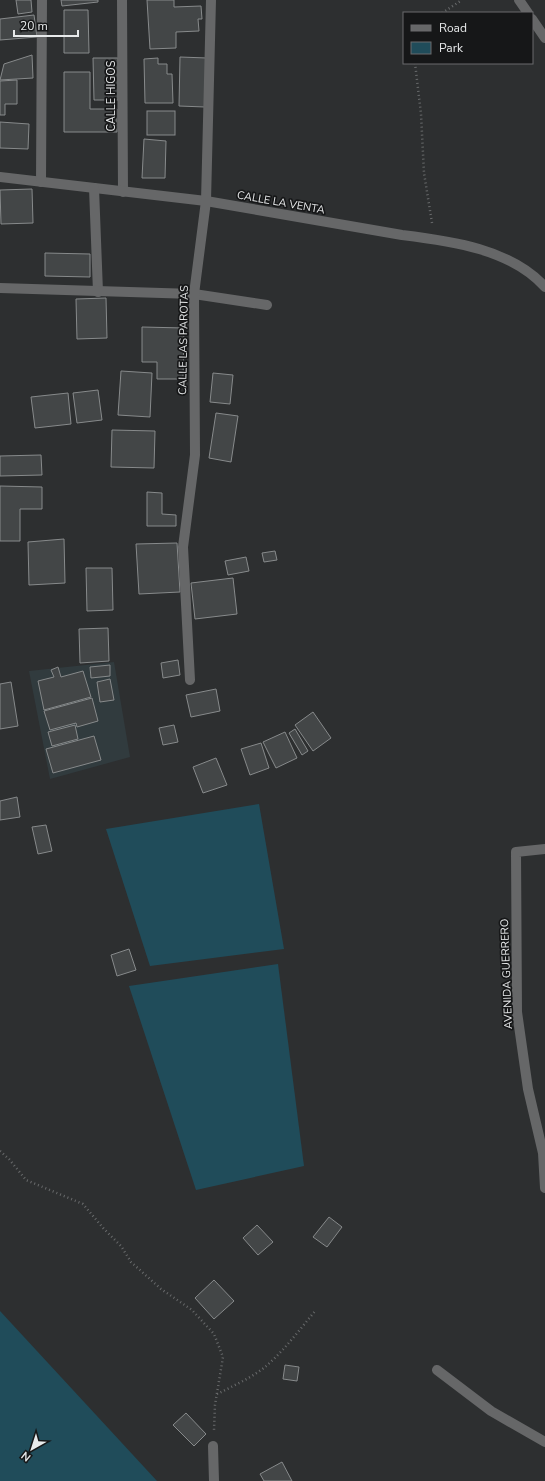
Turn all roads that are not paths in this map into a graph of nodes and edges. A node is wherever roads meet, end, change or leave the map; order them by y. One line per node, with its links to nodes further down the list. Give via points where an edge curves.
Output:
1 (42, 0): 9 (street)
2 (122, 0): 11 (street, CALLE HIGOS)
3 (210, 0): 12 (street, CALLE LAS PAROTAS)
4 (519, 0): 5 (street)
5 (527, 12)
6 (533, 20): 7 (street)
7 (545, 38)
8 (0, 177): 9 (street, CALLE LA VENTA)
9 (41, 182): 10 (street, CALLE LA VENTA)
10 (94, 188): 11 (street, CALLE LA VENTA); 15 (street)
11 (123, 192): 12 (street, CALLE LA VENTA)
12 (206, 201): 13 (street, CALLE LA VENTA, via 434,239 482,250 512,261 535,276); 16 (street, CALLE LAS PAROTAS)
13 (545, 287)
14 (0, 288): 15 (street)
15 (98, 292): 16 (street)
16 (194, 294): 17 (street); 18 (street, CALLE LAS PAROTAS, via 195,455 183,547)
17 (267, 306)
18 (190, 680)
19 (545, 849): 20 (street, AVENIDA GUERRERO, via 516,852 517,1012 528,1088 543,1153)
20 (545, 1188)
21 (438, 1370): 22 (street, via 491,1411)
22 (545, 1442)
23 (213, 1446): 24 (street)
24 (214, 1481)

